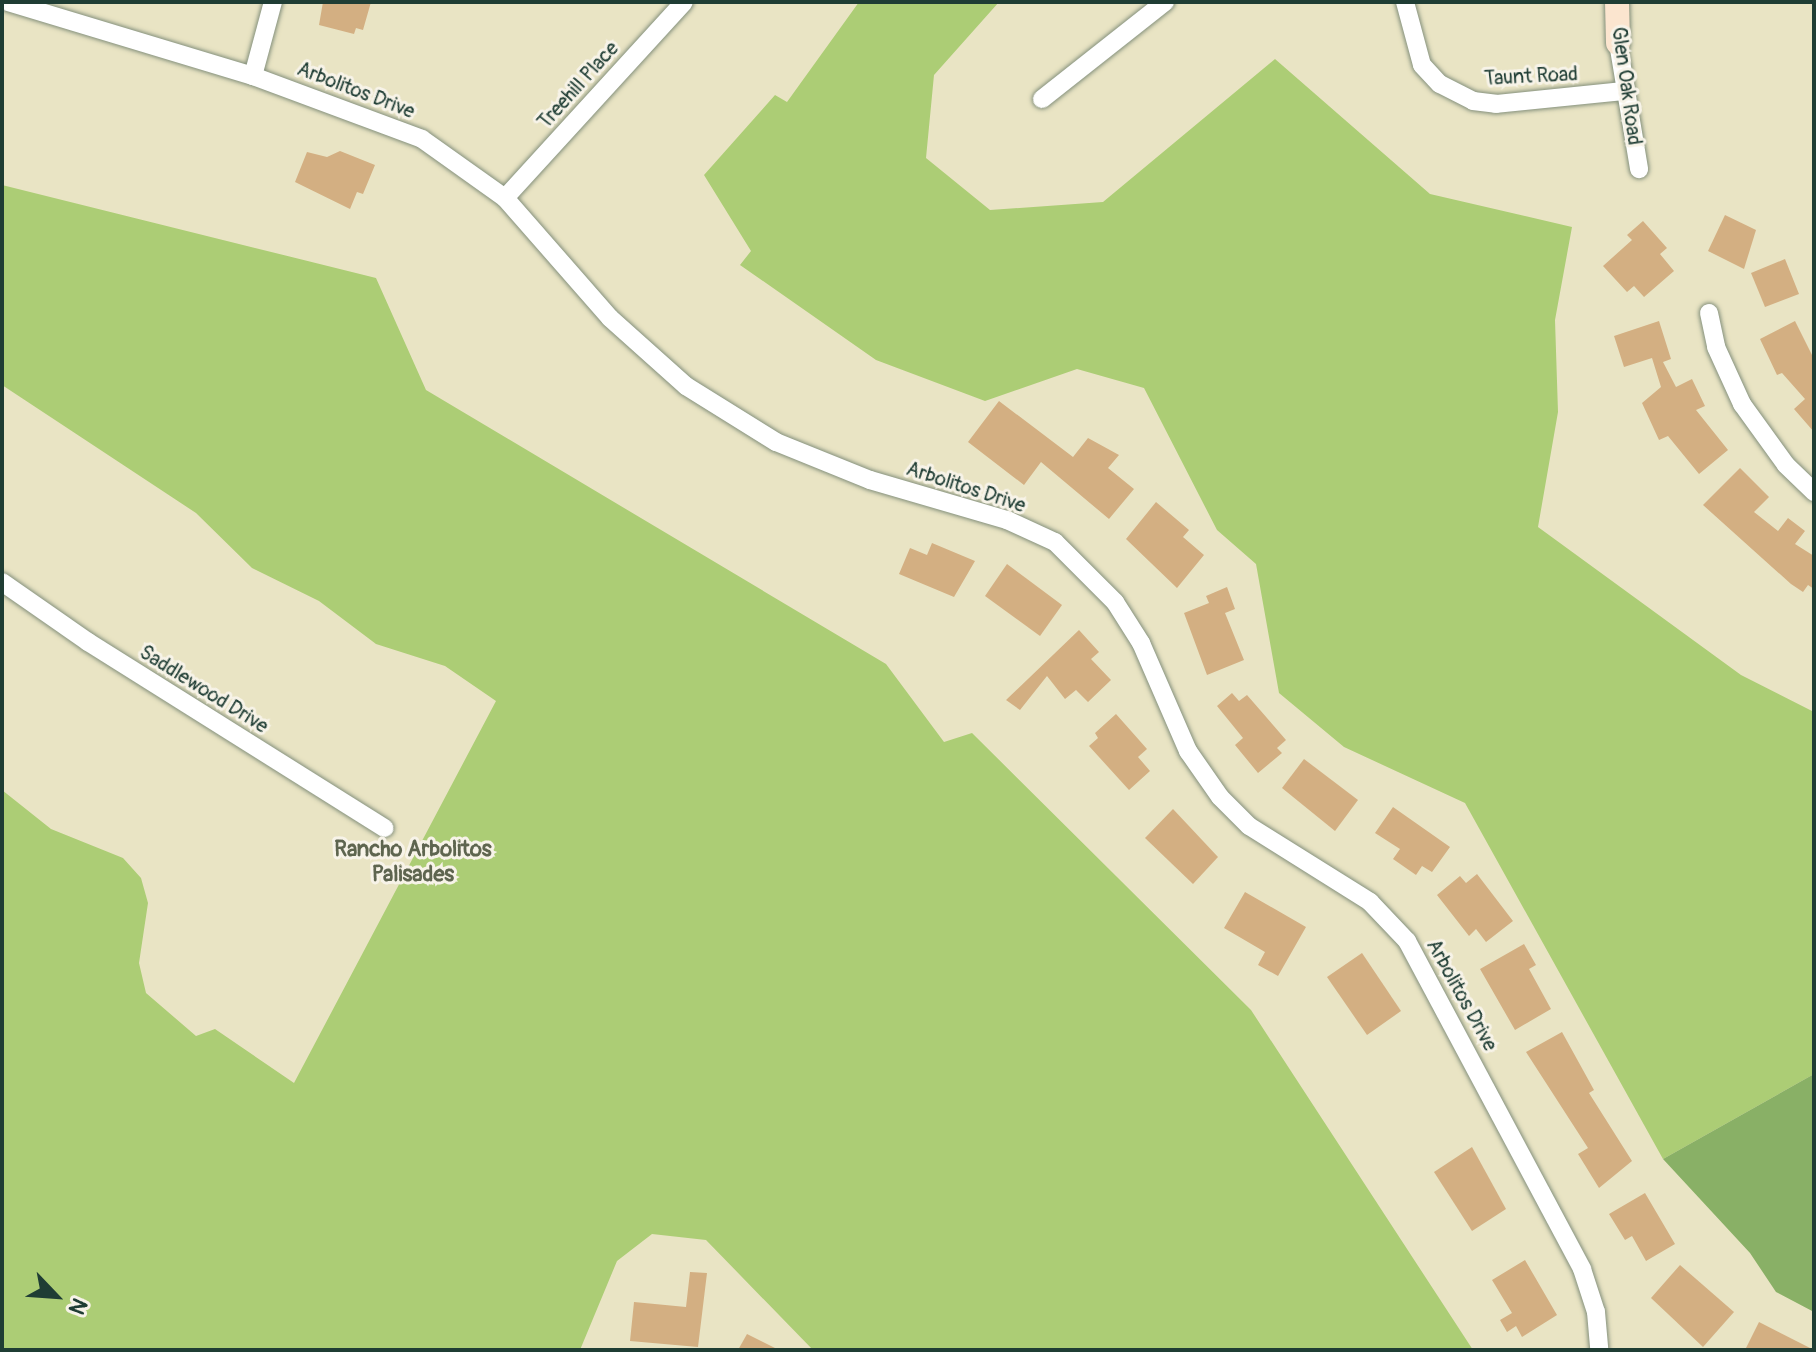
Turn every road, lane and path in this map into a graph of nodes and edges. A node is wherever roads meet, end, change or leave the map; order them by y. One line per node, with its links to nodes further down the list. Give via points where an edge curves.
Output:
1 (8, 2): 8 (street, Arbolitos Drive)
2 (273, 2): 8 (street)
3 (684, 2): 12 (street, Treehill Place)
4 (1165, 2): 10 (street)
5 (1405, 2): 9 (street, Taunt Road, via 1422,65 1440,84 1473,101 1496,104)
6 (1617, 2): 7 (street, Glen Oak Road)
7 (1618, 43): 9 (street, Glen Oak Road)
8 (253, 76): 12 (street, Arbolitos Drive, via 422,139 467,166)
9 (1624, 91): 11 (street, Glen Oak Road)
10 (1042, 99)
11 (1639, 169)
12 (505, 198): 17 (street, Arbolitos Drive, via 610,318 686,386 776,442 870,480 1007,520 1055,542 1086,571 1115,602 1141,643 1188,751 1220,797 1249,826 1370,902 1416,954 1582,1269 1596,1312)
13 (1709, 313): 14 (street, via 1716,347 1742,404 1786,465)
14 (1814, 492)
15 (2, 582): 16 (street, Saddlewood Drive, via 88,642)
16 (385, 828)
17 (1599, 1350)

